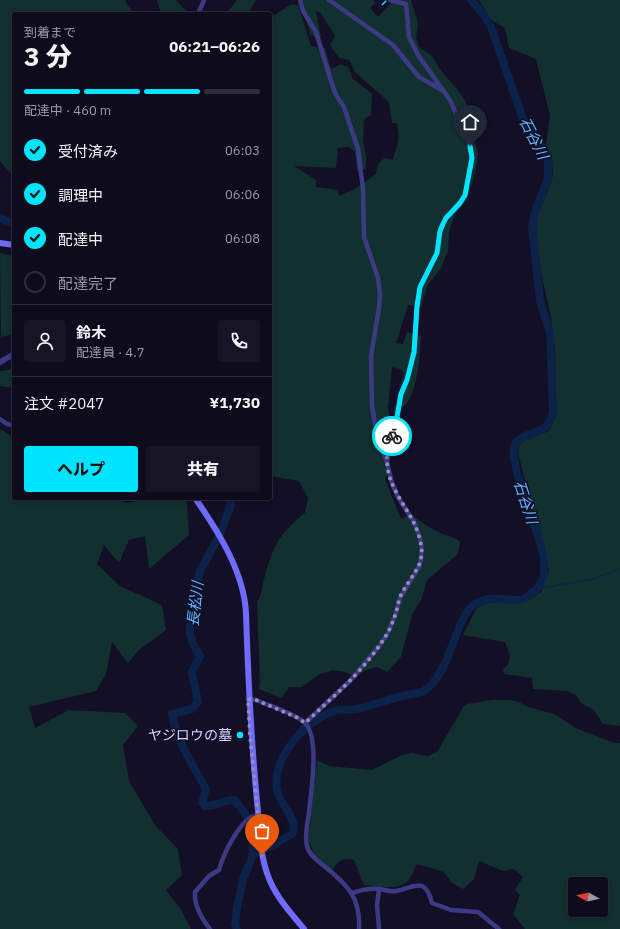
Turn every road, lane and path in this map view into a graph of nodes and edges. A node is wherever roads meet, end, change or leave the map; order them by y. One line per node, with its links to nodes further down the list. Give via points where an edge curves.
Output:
1 (204, 0): 5 (street)
2 (300, 0): 13 (street, via 303,11 316,32 331,81 344,107 358,149 363,189 364,237 378,278 380,294 371,356 372,406 378,440)
3 (329, 0): 6 (street, via 393,45 419,77)
4 (390, 0): 6 (street, via 406,4 409,37)
5 (199, 12)
6 (442, 90): 13 (street, via 450,100 470,146 472,158 465,195 443,224 437,253 420,287 414,352 401,394)
7 (0, 243): 8 (main road)
8 (12, 245)
9 (12, 355): 10 (street)
10 (0, 362)
11 (0, 419): 12 (street)
12 (12, 425)
13 (387, 462): 16 (street, via 392,483 420,538 420,565 400,598 388,633 380,645 351,680)
14 (196, 500): 15 (main road, via 238,573 245,600)
15 (248, 699): 16 (street, via 256,700); 17 (main road)
16 (305, 723): 19 (street, via 309,728 314,768 307,845 317,860)
17 (258, 815): 21 (street, via 249,818 232,839 219,870 209,876 195,892 196,903); 22 (main road, via 262,855 267,874 286,908)
18 (379, 889): 19 (street); 20 (street); 24 (street, via 395,892 414,885 425,888 432,903 451,910 478,912)
19 (352, 893): 23 (street, via 357,905)
20 (379, 928)
21 (210, 929)
22 (304, 929)
23 (359, 929)
24 (499, 929)

